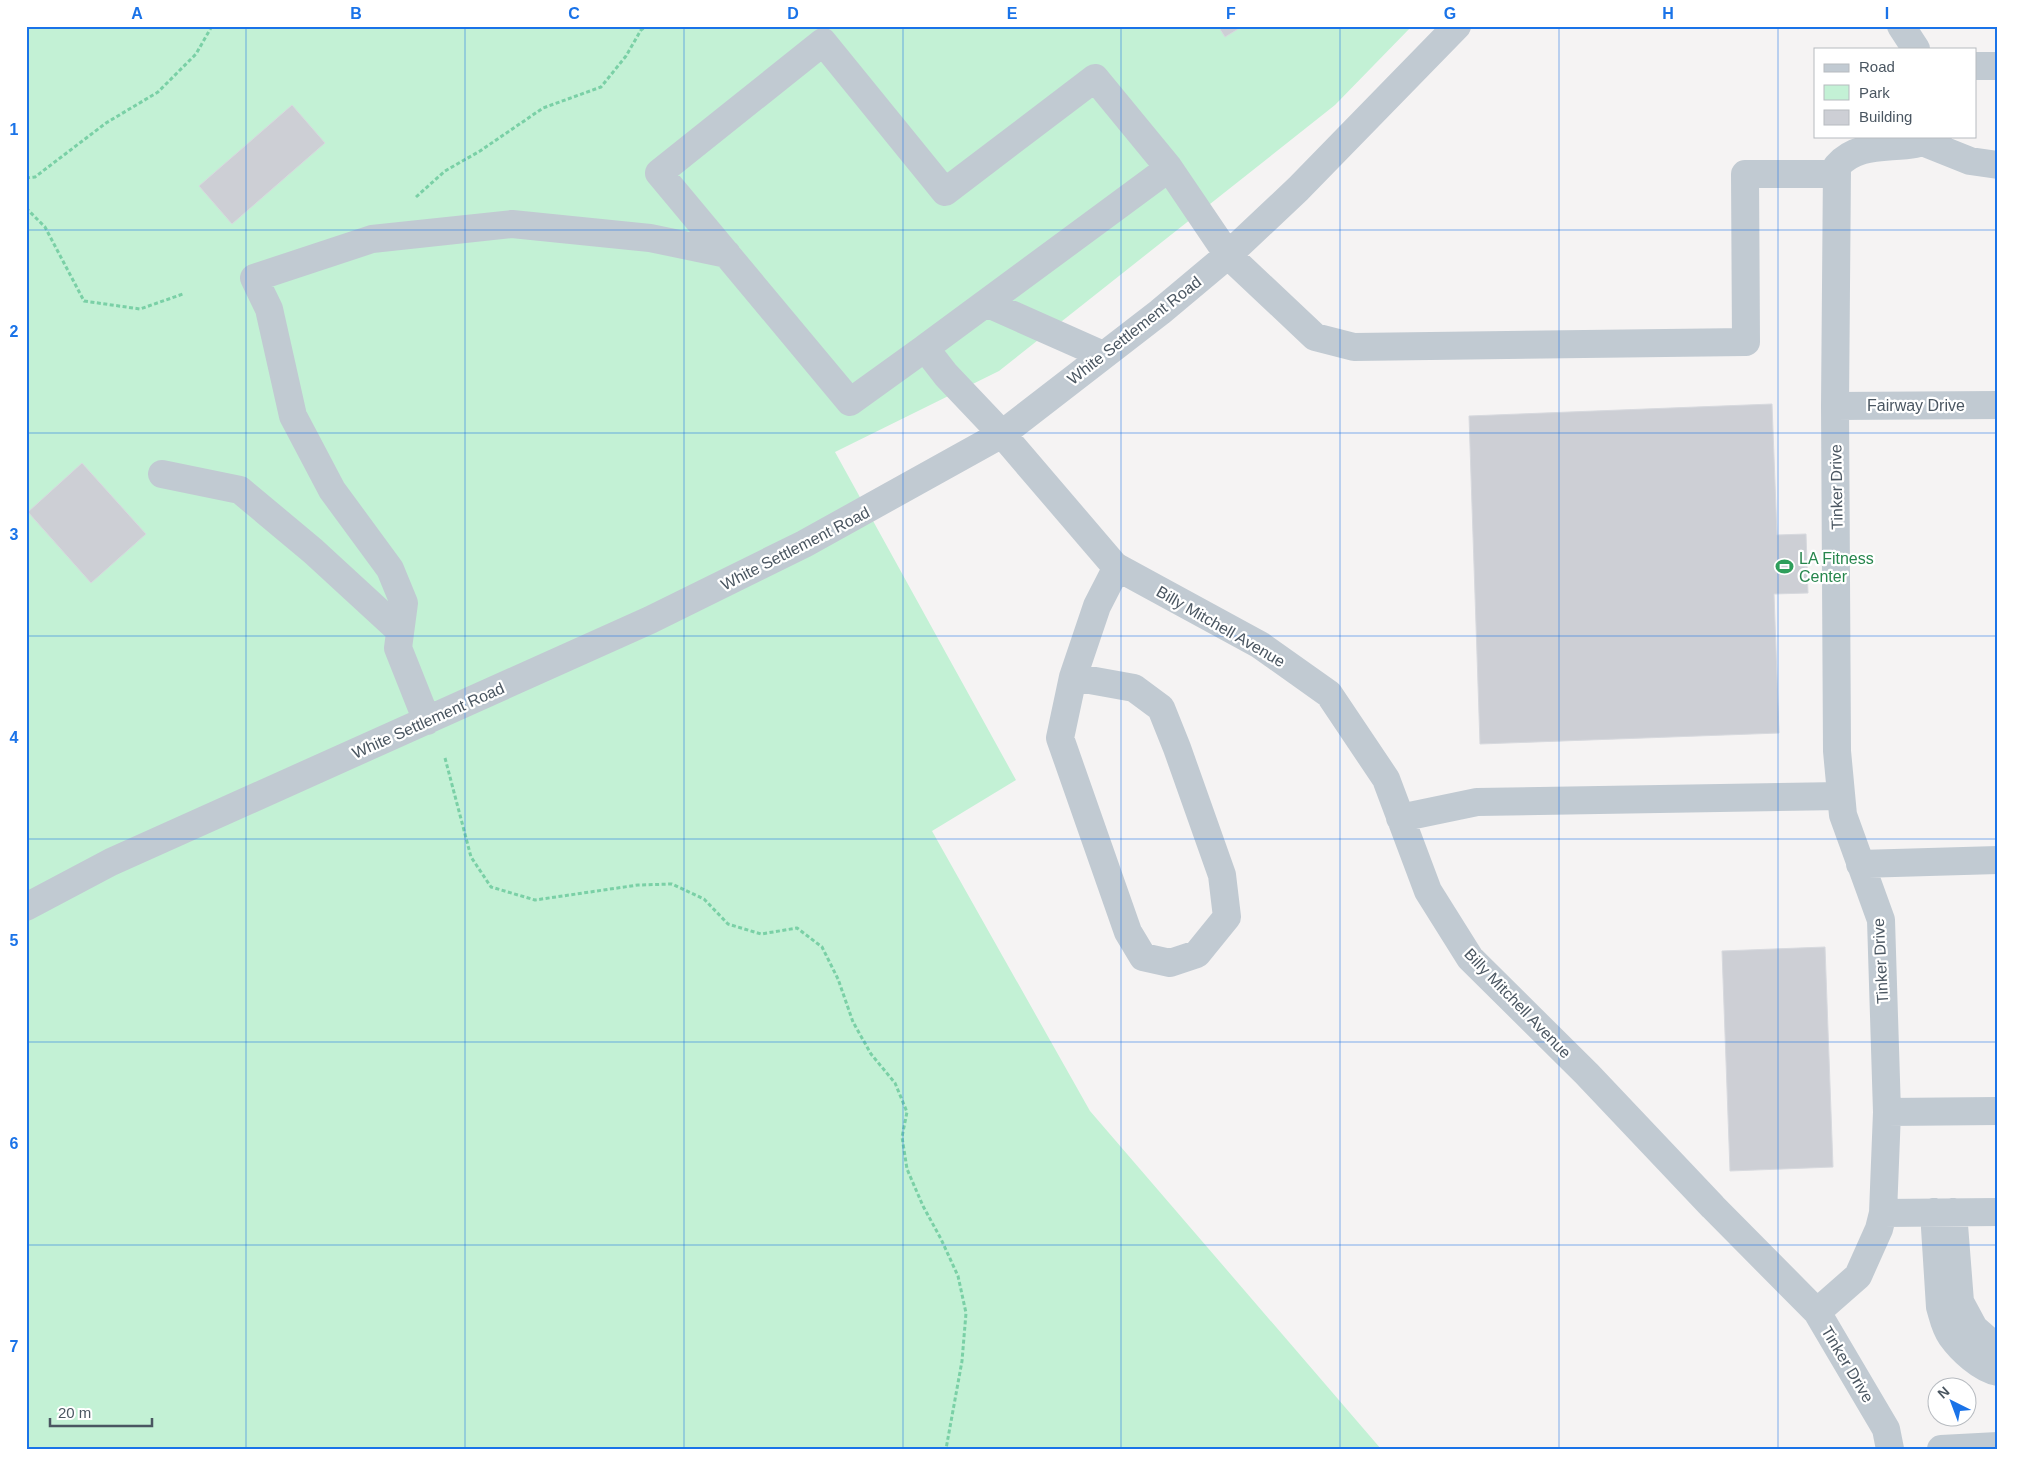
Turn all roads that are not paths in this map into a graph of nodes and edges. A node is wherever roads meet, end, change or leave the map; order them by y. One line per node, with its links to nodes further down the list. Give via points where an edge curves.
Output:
1 (1457, 26): 11 (street, White Settlement Road, via 1318,169)
2 (1901, 26): 3 (street)
3 (1915, 48)
4 (1976, 66): 5 (street)
5 (1998, 66)
6 (1932, 140): 7 (street, via 1970,161); 9 (street, via 1906,147 1866,148 1844,158 1837,166)
7 (1998, 165)
8 (1169, 168): 10 (street, via 1095,78 945,192 823,42 659,173); 11 (street); 12 (street)
9 (1837, 174): 11 (street, via 1745,174 1746,342 1354,347 1315,337); 16 (street, Tinker Drive)
10 (727, 254): 13 (street, via 850,402); 20 (street, via 650,238 512,224 372,238 254,278 269,309 293,416 332,490 390,569 404,602)
11 (1228, 255): 14 (street, White Settlement Road)
12 (986, 303): 13 (street); 14 (street)
13 (925, 348): 17 (street, Billy Mitchell Avenue)
14 (1103, 355): 17 (street, White Settlement Road)
15 (1998, 405): 16 (street, Fairway Drive)
16 (1835, 406): 23 (street, Tinker Drive)
17 (1002, 434): 19 (street, Billy Mitchell Avenue); 22 (street, White Settlement Road, via 804,544 650,620)
18 (162, 474): 20 (street, via 240,490)
19 (1117, 567): 21 (street, via 1097,606); 24 (street, Billy Mitchell Avenue, via 1260,645 1329,694 1386,779)
20 (400, 630): 22 (street, via 398,648)
21 (1074, 677): 21 (street, via 1060,738 1128,932 1143,957 1170,963 1197,954 1227,917 1222,875 1161,708 1134,688)
22 (427, 720): 27 (street, White Settlement Road, via 111,862)
23 (1841, 796): 24 (street, via 1477,802); 26 (street, Tinker Drive, via 1843,815)
24 (1400, 818): 33 (street, Billy Mitchell Avenue, via 1428,891 1470,958)
25 (1998, 860): 26 (street)
26 (1860, 864): 29 (street, Tinker Drive, via 1880,920)
27 (26, 907)
28 (1998, 1111): 29 (street)
29 (1886, 1112): 30 (street, Tinker Drive)
30 (1883, 1212): 31 (street); 33 (street, Tinker Drive, via 1858,1276)
31 (1944, 1212): 32 (street); 34 (street, via 1960,1302 1974,1328); 35 (street, via 1940,1307 1944,1322 1964,1350)
32 (1998, 1212)
33 (1817, 1312): 37 (street, Tinker Drive, via 1886,1429)
34 (1998, 1349)
35 (1998, 1372)
36 (1998, 1446): 38 (street)
37 (1890, 1449)
38 (1941, 1449)

